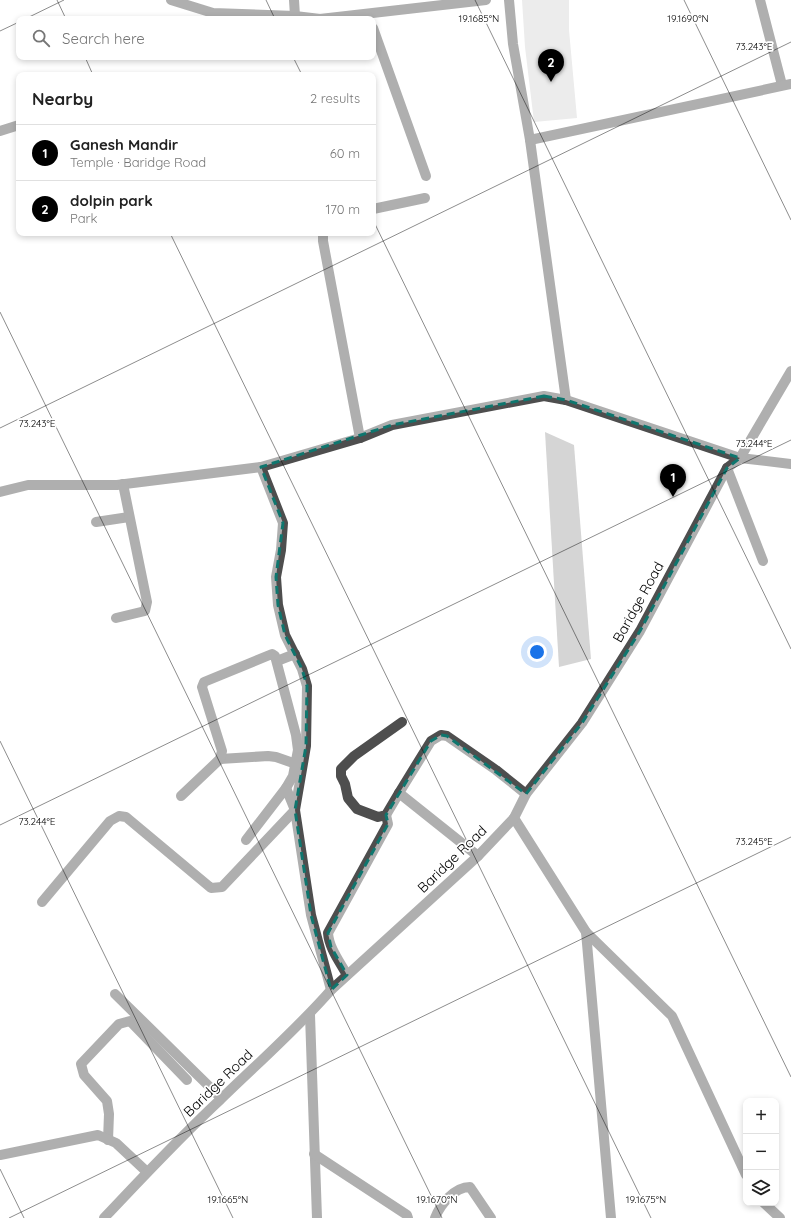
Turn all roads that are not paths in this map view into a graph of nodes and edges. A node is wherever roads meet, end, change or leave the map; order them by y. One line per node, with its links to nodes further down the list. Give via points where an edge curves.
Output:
1 (171, 0): 6 (street, via 213,13)
2 (294, 0): 6 (street)
3 (486, 0): 7 (street)
4 (509, 0): 12 (street)
5 (760, 0): 9 (street)
6 (295, 16)
7 (369, 16)
8 (376, 36): 13 (street)
9 (787, 85): 12 (street)
10 (16, 126): 11 (street)
11 (0, 131)
12 (530, 140): 18 (street)
13 (426, 176)
14 (425, 198): 15 (street)
15 (376, 208)
16 (323, 236): 19 (street)
17 (791, 371): 20 (street)
18 (566, 400): 19 (street, via 544,396 392,425); 20 (street)
19 (360, 438): 22 (street)
20 (740, 458): 21 (street); 23 (street, Baridge Road)
21 (791, 464)
22 (261, 467): 24 (street); 30 (street, via 283,523 276,577 278,605 285,635)
23 (727, 468): 28 (street); 37 (street, Baridge Road, via 640,631 582,723)
24 (123, 484): 25 (street, via 28,485); 26 (street)
25 (0, 492)
26 (130, 517): 27 (street); 29 (street, via 147,602 145,611)
27 (96, 522)
28 (763, 561)
29 (116, 618)
30 (295, 654): 31 (street); 39 (street, via 307,686 306,746)
31 (277, 661): 33 (street, via 272,654 204,682 202,687 222,751); 34 (street, via 296,736)
32 (402, 722): 40 (street, via 354,756 341,769 348,798 357,809 378,817)
33 (220, 759): 34 (street, via 268,756); 38 (street)
34 (296, 764): 35 (street)
35 (286, 788): 39 (street); 42 (street)
36 (399, 794): 37 (street, via 431,741 447,736); 40 (street); 43 (street)
37 (526, 794): 41 (street, Baridge Road)
38 (181, 796)
39 (296, 810): 44 (street, via 222,886 211,888 126,817 118,816 110,821); 47 (street, via 311,915)
40 (386, 815): 46 (street, via 388,824 328,933 331,947)
41 (514, 818): 43 (street, Baridge Road); 45 (street)
42 (246, 840)
43 (478, 856): 46 (street, Baridge Road)
44 (42, 902)
45 (586, 932): 55 (street, via 672,1016); 63 (street)
46 (348, 975): 47 (street, Baridge Road)
47 (330, 990): 49 (street, Baridge Road)
48 (115, 994): 51 (street)
49 (310, 1015): 51 (street, Baridge Road); 53 (street)
50 (187, 1080): 52 (street, via 130,1021 119,1024 81,1064 84,1075 107,1101)
51 (221, 1098): 56 (street, Baridge Road)
52 (108, 1140): 54 (street, via 98,1135); 56 (street, via 116,1143)
53 (314, 1154): 59 (street); 60 (street, via 408,1215)
54 (0, 1156)
55 (744, 1170)
56 (147, 1172): 58 (street, Baridge Road)
57 (767, 1206): 64 (street)
58 (104, 1218)
59 (316, 1218)
60 (408, 1218)
61 (434, 1218): 62 (street, via 446,1200 464,1187 470,1187)
62 (491, 1218)
63 (611, 1218)
64 (780, 1218)

